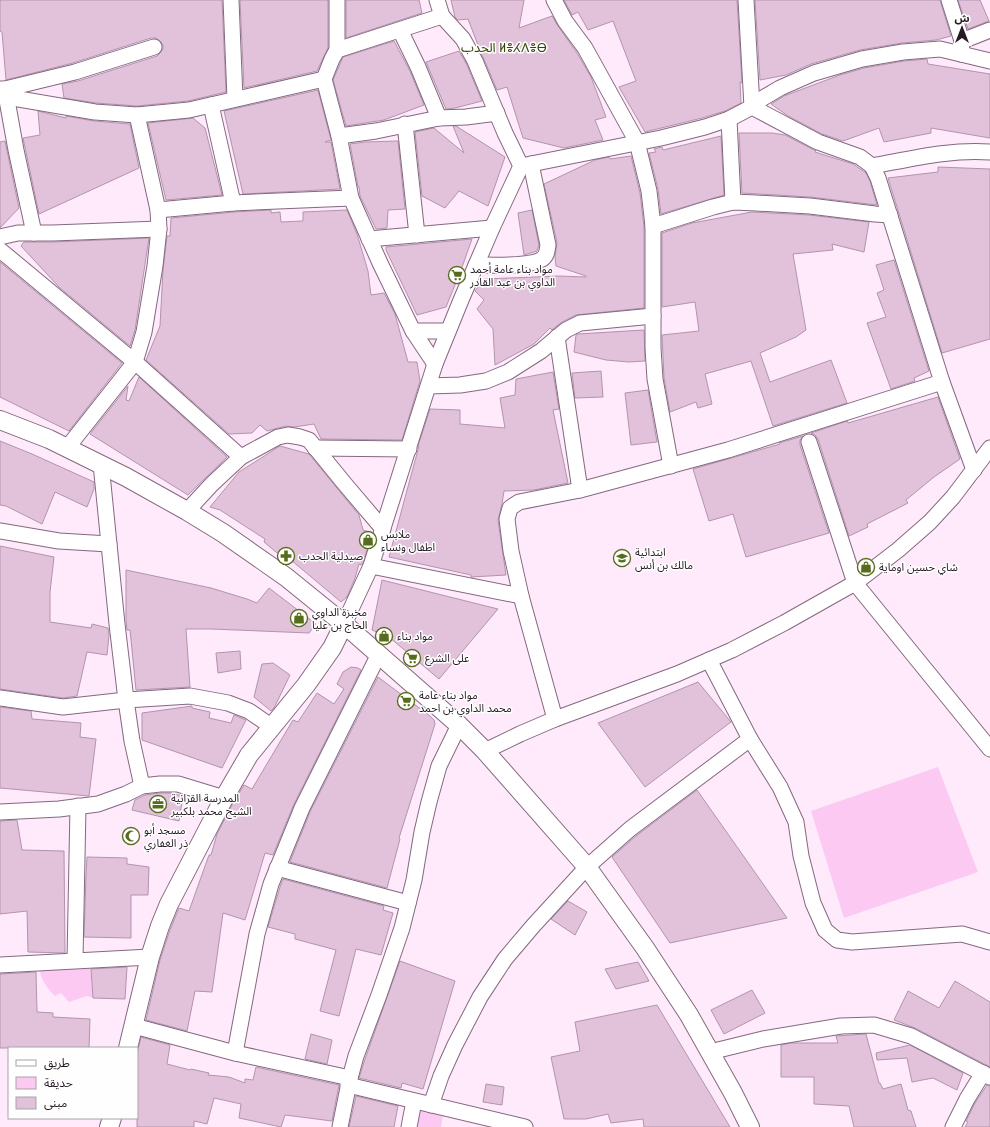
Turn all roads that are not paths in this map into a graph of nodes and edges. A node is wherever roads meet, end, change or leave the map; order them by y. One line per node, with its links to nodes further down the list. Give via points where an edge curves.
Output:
1 (231, 0): 16 (street)
2 (337, 0): 12 (street)
3 (436, 0): 7 (street)
4 (554, 0): 25 (street, via 565,21 585,48)
5 (746, 0): 18 (street)
6 (949, 0): 11 (street)
7 (442, 16): 8 (street); 19 (street, via 463,39)
8 (400, 30): 12 (street); 21 (street)
9 (990, 30): 11 (street)
10 (154, 47): 15 (street)
11 (962, 48): 13 (street); 18 (street, via 903,52 862,59 780,88)
12 (337, 50): 14 (street)
13 (990, 61)
14 (324, 79): 16 (street); 24 (street)
15 (4, 92): 20 (street, via 95,112); 37 (street)
16 (235, 99): 17 (street)
17 (211, 105): 20 (street, via 189,110); 31 (street)
18 (752, 107): 22 (street); 28 (street, via 818,142 860,157)
19 (496, 113): 21 (street); 27 (street, via 505,134)
20 (137, 115): 32 (street)
21 (439, 118): 23 (street)
22 (729, 119): 25 (street); 30 (street)
23 (405, 124): 24 (street); 38 (street)
24 (339, 136): 29 (street)
25 (637, 142): 27 (street); 34 (street, via 649,190)
26 (990, 152): 28 (street, via 933,154)
27 (526, 165): 35 (street); 42 (street, via 548,245 547,253 542,260 527,264)
28 (872, 166): 33 (street)
29 (351, 198): 31 (street); 40 (street)
30 (733, 202): 33 (street, via 810,206); 34 (street)
31 (233, 203): 32 (street)
32 (158, 210): 36 (street)
33 (890, 215): 49 (street)
34 (653, 226): 43 (street)
35 (492, 228): 38 (street); 42 (street)
36 (159, 229): 37 (street); 47 (street, via 150,304)
37 (34, 233): 39 (street)
38 (417, 235): 40 (street)
39 (0, 237)
40 (369, 239): 44 (street)
41 (0, 250): 47 (street)
42 (476, 265): 45 (street)
43 (653, 316): 46 (street, via 580,324); 59 (street, via 655,379)
44 (413, 331): 45 (street); 48 (street)
45 (448, 332): 48 (street)
46 (557, 337): 50 (street, via 541,351 508,372 486,381); 61 (street)
47 (135, 362): 53 (street); 57 (street)
48 (436, 364): 50 (street)
49 (942, 382): 59 (street); 60 (street)
50 (429, 386): 56 (street)
51 (0, 420): 53 (street)
52 (809, 442): 67 (street)
53 (67, 448): 58 (street)
54 (315, 448): 56 (street); 57 (street, via 309,440 288,435 278,437); 63 (street)
55 (990, 448): 60 (street)
56 (409, 449): 63 (street)
57 (241, 457): 62 (street)
58 (101, 464): 62 (street); 65 (street)
59 (671, 466): 61 (street)
60 (974, 470): 67 (street, via 930,522)
61 (580, 490): 68 (street, via 519,502 510,508 507,519 511,551)
62 (188, 511): 69 (street, via 286,577)
63 (383, 530): 66 (street)
64 (0, 531): 65 (street, via 59,541)
65 (109, 544): 73 (street)
66 (371, 566): 68 (street); 69 (street)
67 (855, 583): 71 (street); 78 (street)
68 (522, 596): 74 (street)
69 (344, 624): 70 (street); 76 (street, via 332,648)
70 (379, 654): 75 (street); 85 (street, via 302,808)
71 (709, 660): 74 (street); 77 (street)
72 (0, 698): 73 (street, via 63,707)
73 (126, 700): 76 (street, via 190,696 220,701 249,711); 80 (street)
74 (555, 719): 79 (street)
75 (459, 725): 79 (street); 86 (street, via 439,766 422,832)
76 (272, 727): 81 (street, via 249,755)
77 (750, 739): 84 (street, via 630,829); 87 (street, via 780,787 796,822 801,856 813,903 825,930 837,940 852,942 962,934)
78 (990, 749)
79 (485, 751): 84 (street)
80 (142, 786): 81 (street, via 178,784); 82 (street, via 98,804)
81 (224, 798): 88 (street, via 169,904)
82 (78, 806): 83 (street); 89 (street)
83 (0, 812)
84 (587, 867): 93 (street, via 645,948); 98 (street, via 505,959 480,997 449,1057)
85 (277, 868): 86 (street); 94 (street, via 270,884 257,934)
86 (408, 903): 96 (street, via 397,943)
87 (990, 942)
88 (150, 957): 89 (street); 91 (street)
89 (75, 960): 90 (street)
90 (0, 965)
91 (134, 1026): 92 (street); 94 (street)
92 (128, 1047)
93 (710, 1052): 95 (street, via 763,1039 841,1026 874,1025 911,1036); 102 (street)
94 (235, 1053): 96 (street)
95 (986, 1075): 103 (street, via 967,1099)
96 (349, 1081): 97 (street); 99 (street)
97 (414, 1101): 98 (street); 100 (street)
98 (431, 1105): 101 (street)
99 (340, 1127)
100 (409, 1127)
101 (525, 1127)
102 (750, 1127)
103 (953, 1127)

